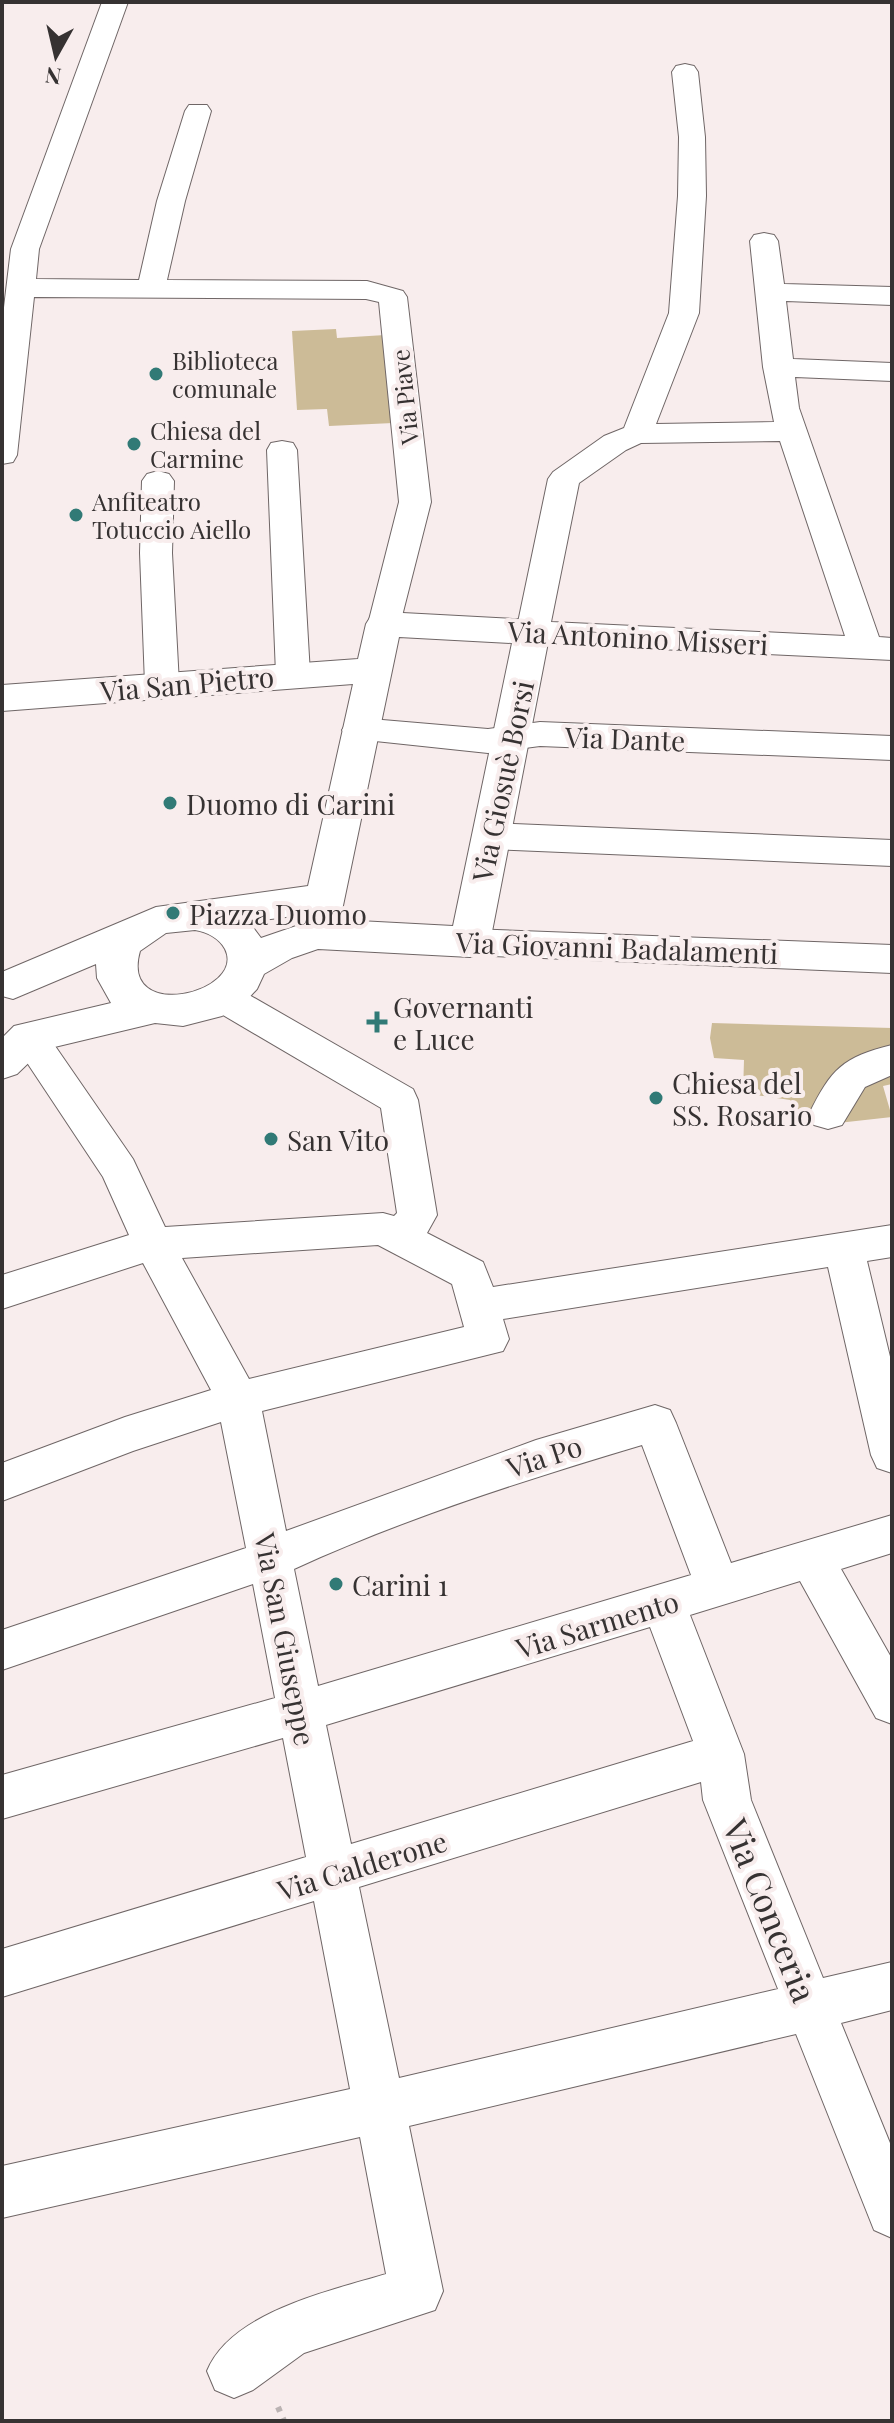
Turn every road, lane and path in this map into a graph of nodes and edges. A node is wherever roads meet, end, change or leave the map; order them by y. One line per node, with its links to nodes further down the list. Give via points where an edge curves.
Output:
1 (115, 2): 5 (street)
2 (685, 72): 13 (street, via 692,182 684,313)
3 (198, 111): 7 (street)
4 (764, 241): 8 (street)
5 (13, 248): 6 (street)
6 (19, 288): 7 (street, Via Piave); 15 (street)
7 (151, 289): 17 (street, Via Piave, via 367,290 393,297 415,502)
8 (771, 292): 9 (street); 10 (street)
9 (892, 296)
10 (778, 367): 11 (street); 12 (street)
11 (892, 372)
12 (791, 431): 13 (street); 19 (street)
13 (637, 434): 18 (street, Via Giosuè Borsi, via 564,479)
14 (282, 450): 21 (street)
15 (2, 455)
16 (158, 481): 22 (street)
17 (384, 624): 18 (street, Via Antonino Misseri); 20 (street, Via Piave)
18 (532, 632): 19 (street, Via Antonino Misseri); 25 (street, Via Giosuè Borsi)
19 (879, 649)
20 (372, 671): 21 (street, Via San Pietro); 24 (street, Via Piave)
21 (293, 674): 22 (street, Via San Pietro)
22 (162, 684): 23 (street, Via San Pietro)
23 (2, 698)
24 (359, 730): 25 (street, Via Dante, via 488,741); 29 (street, Via Piave)
25 (511, 738): 26 (street, Via Dante, via 540,734); 27 (street, Via Giosuè Borsi)
26 (892, 748)
27 (491, 836): 28 (street); 32 (street, Via Giosuè Borsi)
28 (892, 853)
29 (328, 907): 30 (street); 32 (street, Via Giovanni Badalamenti); 34 (street)
30 (195, 915): 31 (street, via 164,917); 34 (street, via 224,923 243,941)
31 (136, 929): 35 (street); 37 (street, via 118,949 115,973 127,994)
32 (470, 942): 33 (street, Via Giovanni Badalamenti)
33 (892, 959)
34 (248, 964): 36 (street, via 238,987)
35 (8, 980): 38 (street)
36 (224, 998): 37 (street, via 183,1012); 41 (street, via 399,1100 417,1215)
37 (151, 1009): 38 (street)
38 (15, 1050): 43 (street, Via San Giuseppe, via 119,1170)
39 (892, 1060): 40 (street, via 865,1065 842,1086)
40 (828, 1114)
41 (401, 1238): 43 (street, via 383,1229); 46 (street, via 469,1274)
42 (892, 1241): 44 (street)
43 (153, 1244): 45 (street); 47 (street, Via San Giuseppe)
44 (844, 1249): 46 (street); 48 (street)
45 (2, 1292)
46 (480, 1306): 47 (street, via 488,1339)
47 (238, 1399): 49 (street); 51 (street, Via San Giuseppe)
48 (892, 1455)
49 (2, 1482)
50 (892, 1534): 52 (street, Via Sarmento)
51 (270, 1559): 53 (street, Via Po, via 536,1458 655,1423); 55 (street); 57 (street, Via San Giuseppe)
52 (812, 1560): 53 (street, Via Sarmento); 56 (street)
53 (718, 1588): 54 (street, Via Sarmento)
54 (663, 1603): 57 (street, Via Sarmento); 58 (street, Via Conceria)
55 (2, 1650)
56 (890, 1695)
57 (301, 1712): 59 (street, Via Sarmento); 60 (street, Via San Giuseppe)
58 (721, 1754): 60 (street, Via Calderone); 63 (street, Via Conceria, via 727,1800)
59 (2, 1797)
60 (333, 1874): 61 (street, Via Calderone); 64 (street, Via San Giuseppe)
61 (2, 1973)
62 (892, 1986): 63 (street)
63 (809, 2006): 64 (street); 66 (street, Via Conceria)
64 (380, 2109): 65 (street); 67 (street, Via San Giuseppe, via 416,2291 289,2331)
65 (2, 2192)
66 (892, 2212)
67 (234, 2371)

